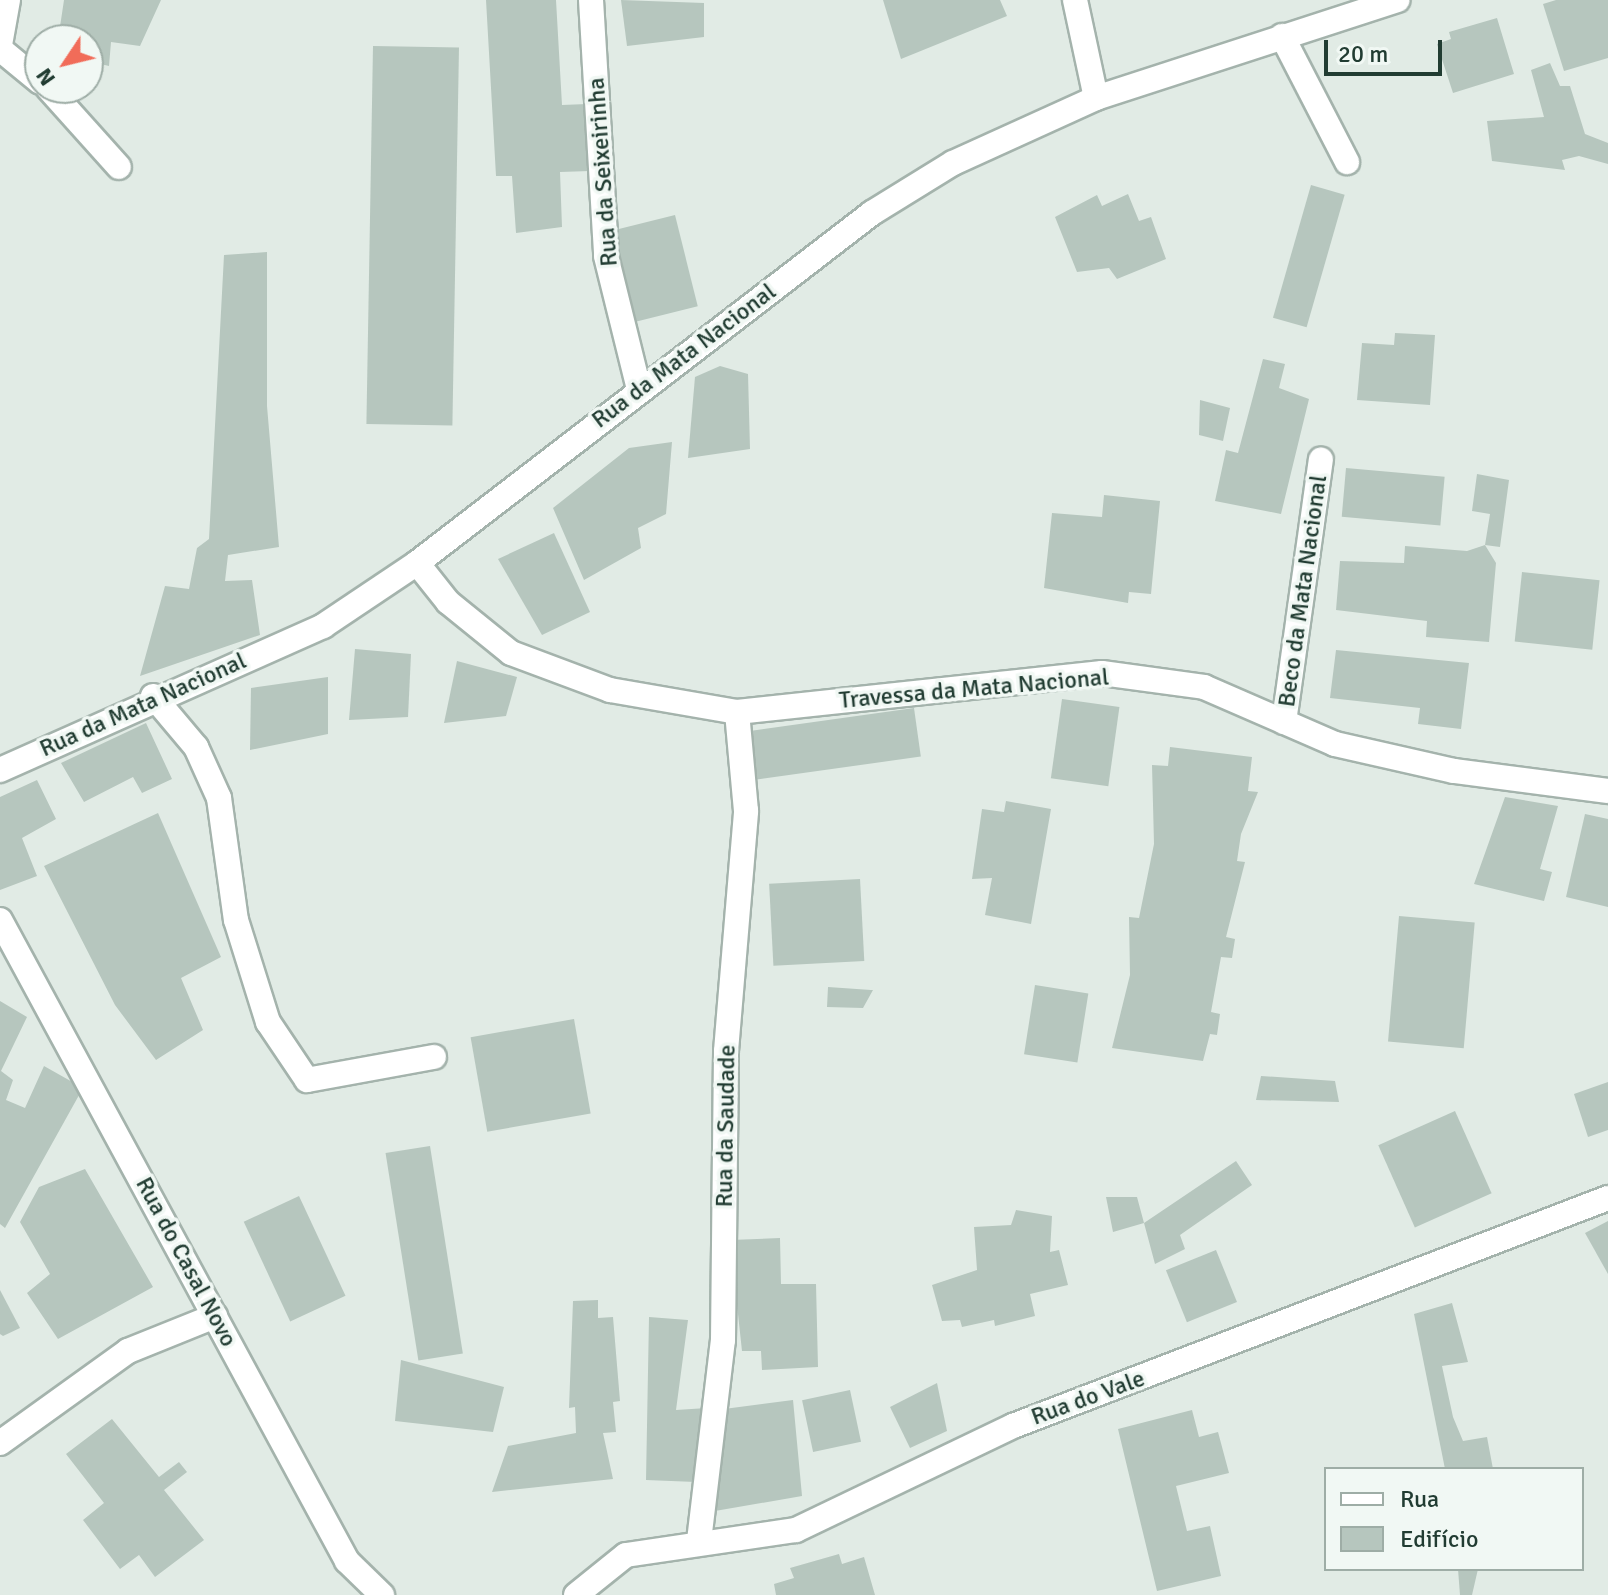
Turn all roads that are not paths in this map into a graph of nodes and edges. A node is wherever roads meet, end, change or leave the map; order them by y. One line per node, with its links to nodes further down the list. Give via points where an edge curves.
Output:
1 (8, 0): 6 (street)
2 (591, 0): 12 (street, Rua da Seixeirinha, via 606,256)
3 (1075, 0): 8 (street)
4 (1397, 0): 5 (street, Rua da Mata Nacional)
5 (1282, 36): 8 (street, Rua da Mata Nacional); 10 (street)
6 (0, 47): 7 (street)
7 (24, 68)
8 (1096, 98): 12 (street, Rua da Mata Nacional, via 912,187)
9 (62, 104): 11 (street)
10 (1347, 162)
11 (119, 167)
12 (639, 389): 14 (street, Rua da Mata Nacional)
13 (1321, 460): 17 (street, Beco da Mata Nacional)
14 (417, 563): 15 (street, Rua da Mata Nacional, via 301,637); 16 (street, Travessa da Mata Nacional, via 448,602 511,653 610,690)
15 (153, 696): 18 (street, Rua da Mata Nacional); 21 (street, via 196,747 219,798 236,920 268,1022 307,1080)
16 (737, 712): 17 (street, Travessa da Mata Nacional, via 1102,673 1204,687); 25 (street, Rua da Saudade, via 746,811 726,1051 723,1340)
17 (1284, 722): 19 (street, Travessa da Mata Nacional, via 1335,744 1454,771)
18 (0, 770)
19 (1608, 791)
20 (0, 920): 23 (street, Rua do Casal Novo)
21 (434, 1057)
22 (1608, 1198): 25 (street, Rua do Vale, via 1013,1426 796,1530)
23 (215, 1316): 24 (street, via 128,1351); 26 (street, Rua do Casal Novo, via 347,1561)
24 (0, 1443)
25 (699, 1541): 27 (street, Rua do Vale, via 626,1555)
26 (382, 1595)
27 (576, 1595)

